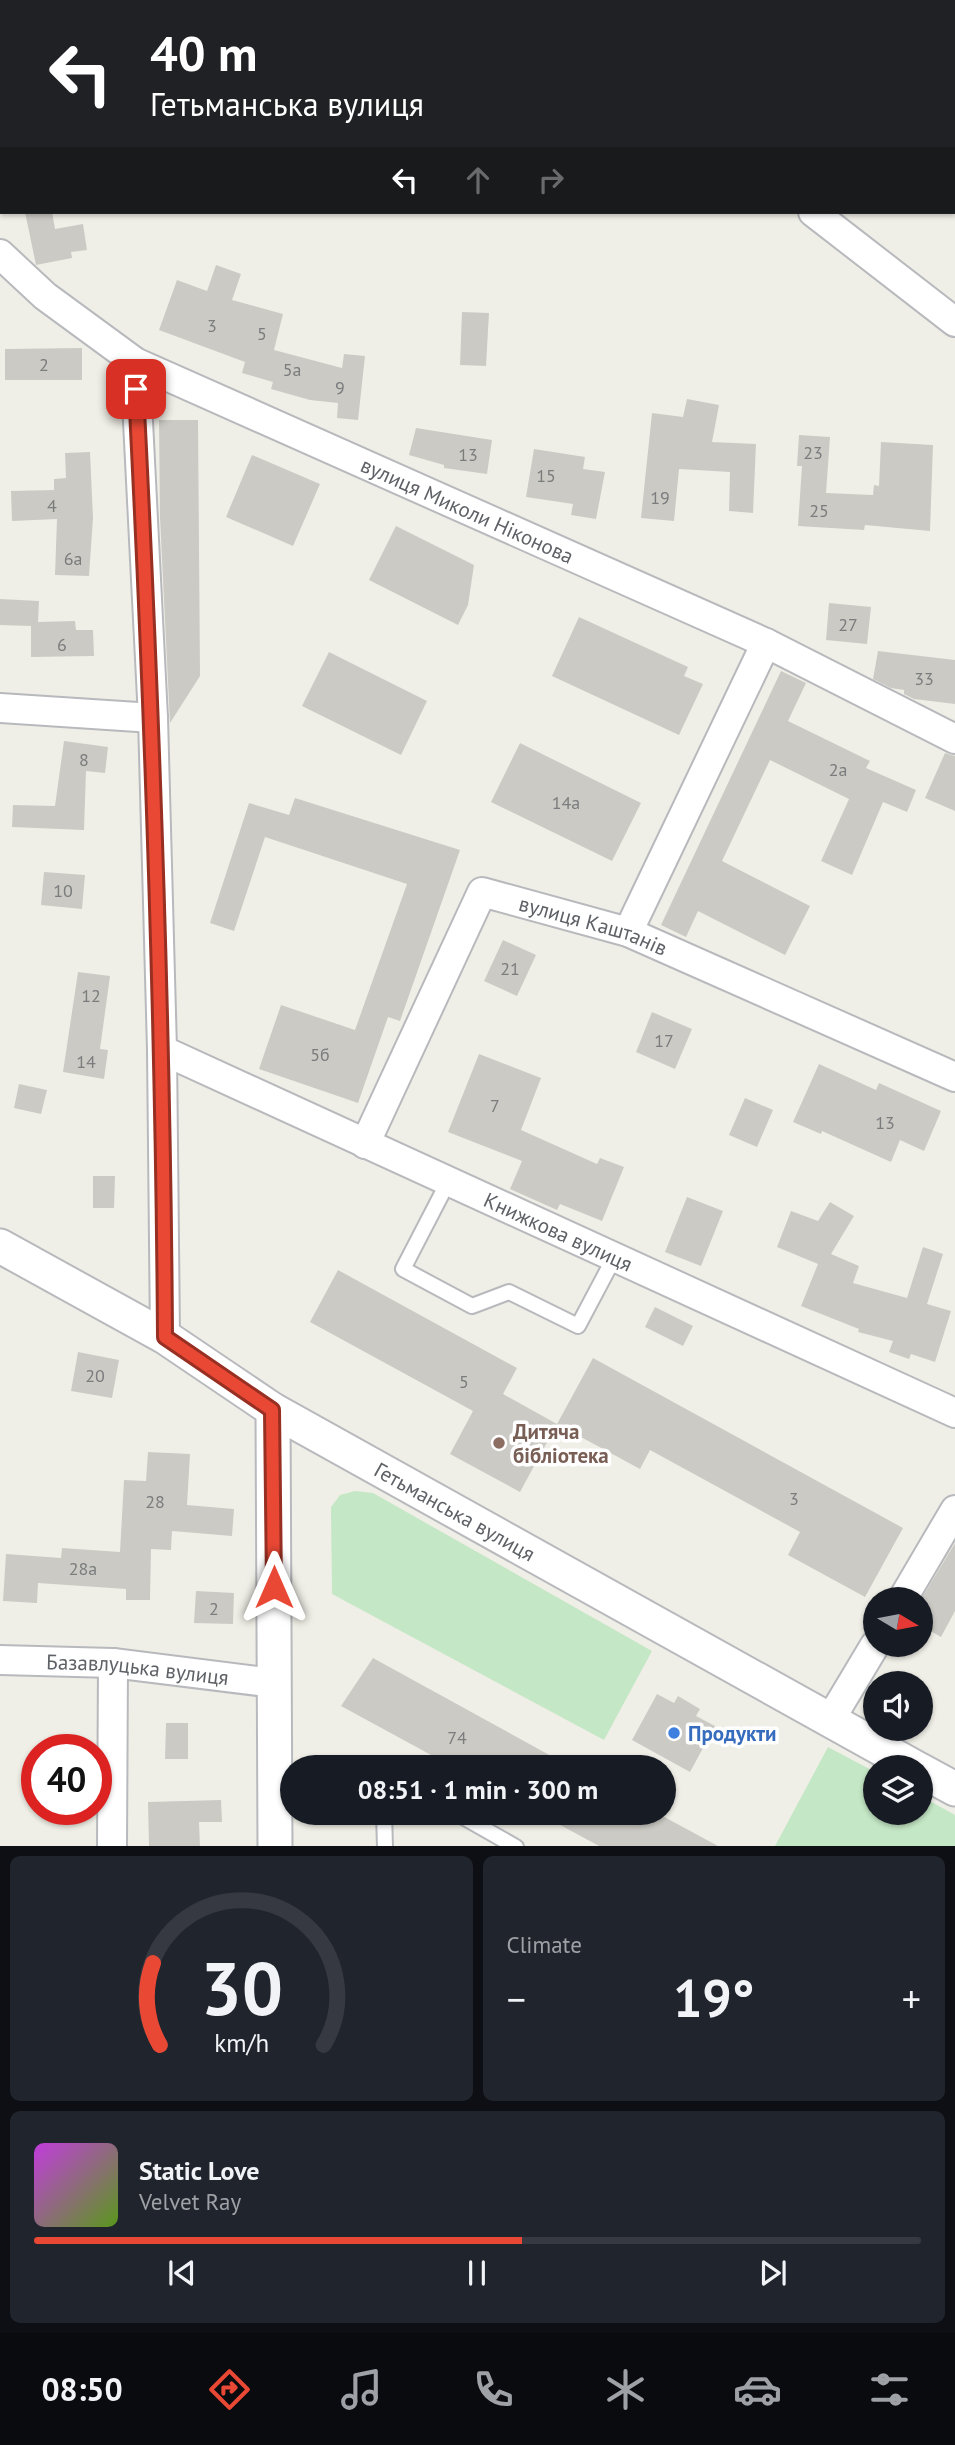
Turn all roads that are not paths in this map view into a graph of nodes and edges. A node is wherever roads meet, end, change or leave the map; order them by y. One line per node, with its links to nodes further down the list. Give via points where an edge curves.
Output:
1 (816, 214): 3 (street)
2 (0, 254): 4 (street, вулиця Миколи Ніконова, via 45,296)
3 (955, 322)
4 (135, 362): 5 (street, вулиця Миколи Ніконова); 7 (street)
5 (766, 643): 8 (street, вулиця Миколи Ніконова); 9 (street)
6 (0, 708): 7 (street)
7 (153, 718): 10 (street)
8 (955, 739)
9 (628, 932): 11 (street, вулиця Каштанів); 12 (street, вулиця Каштанів, via 482,892)
10 (162, 1050): 12 (street, Книжкова вулиця); 16 (street)
11 (955, 1077)
12 (365, 1144): 13 (street, Книжкова вулиця)
13 (448, 1182): 15 (street, Книжкова вулиця); 15 (lane, via 403,1269 472,1306 509,1293 578,1326)
14 (0, 1246): 16 (street, Гетьманська вулиця)
15 (614, 1258): 18 (street, Книжкова вулиця)
16 (165, 1337): 17 (street, Гетьманська вулиця)
17 (272, 1410): 24 (street); 25 (street, Гетьманська вулиця)
18 (955, 1413)
19 (955, 1510): 20 (street)
20 (910, 1587)
21 (868, 1657): 25 (street)
22 (0, 1660): 23 (street, Базавлуцька вулиця)
23 (113, 1663): 24 (street, Базавлуцька вулиця); 31 (street)
24 (274, 1683): 32 (street)
25 (830, 1720): 26 (street, Гетьманська вулиця)
26 (893, 1755)
27 (933, 1777): 28 (street, Гетьманська вулиця)
28 (955, 1789)
29 (384, 1825): 33 (lane)
30 (478, 1825): 34 (lane)
31 (113, 1846)
32 (275, 1846)
33 (385, 1846)
34 (516, 1846)

